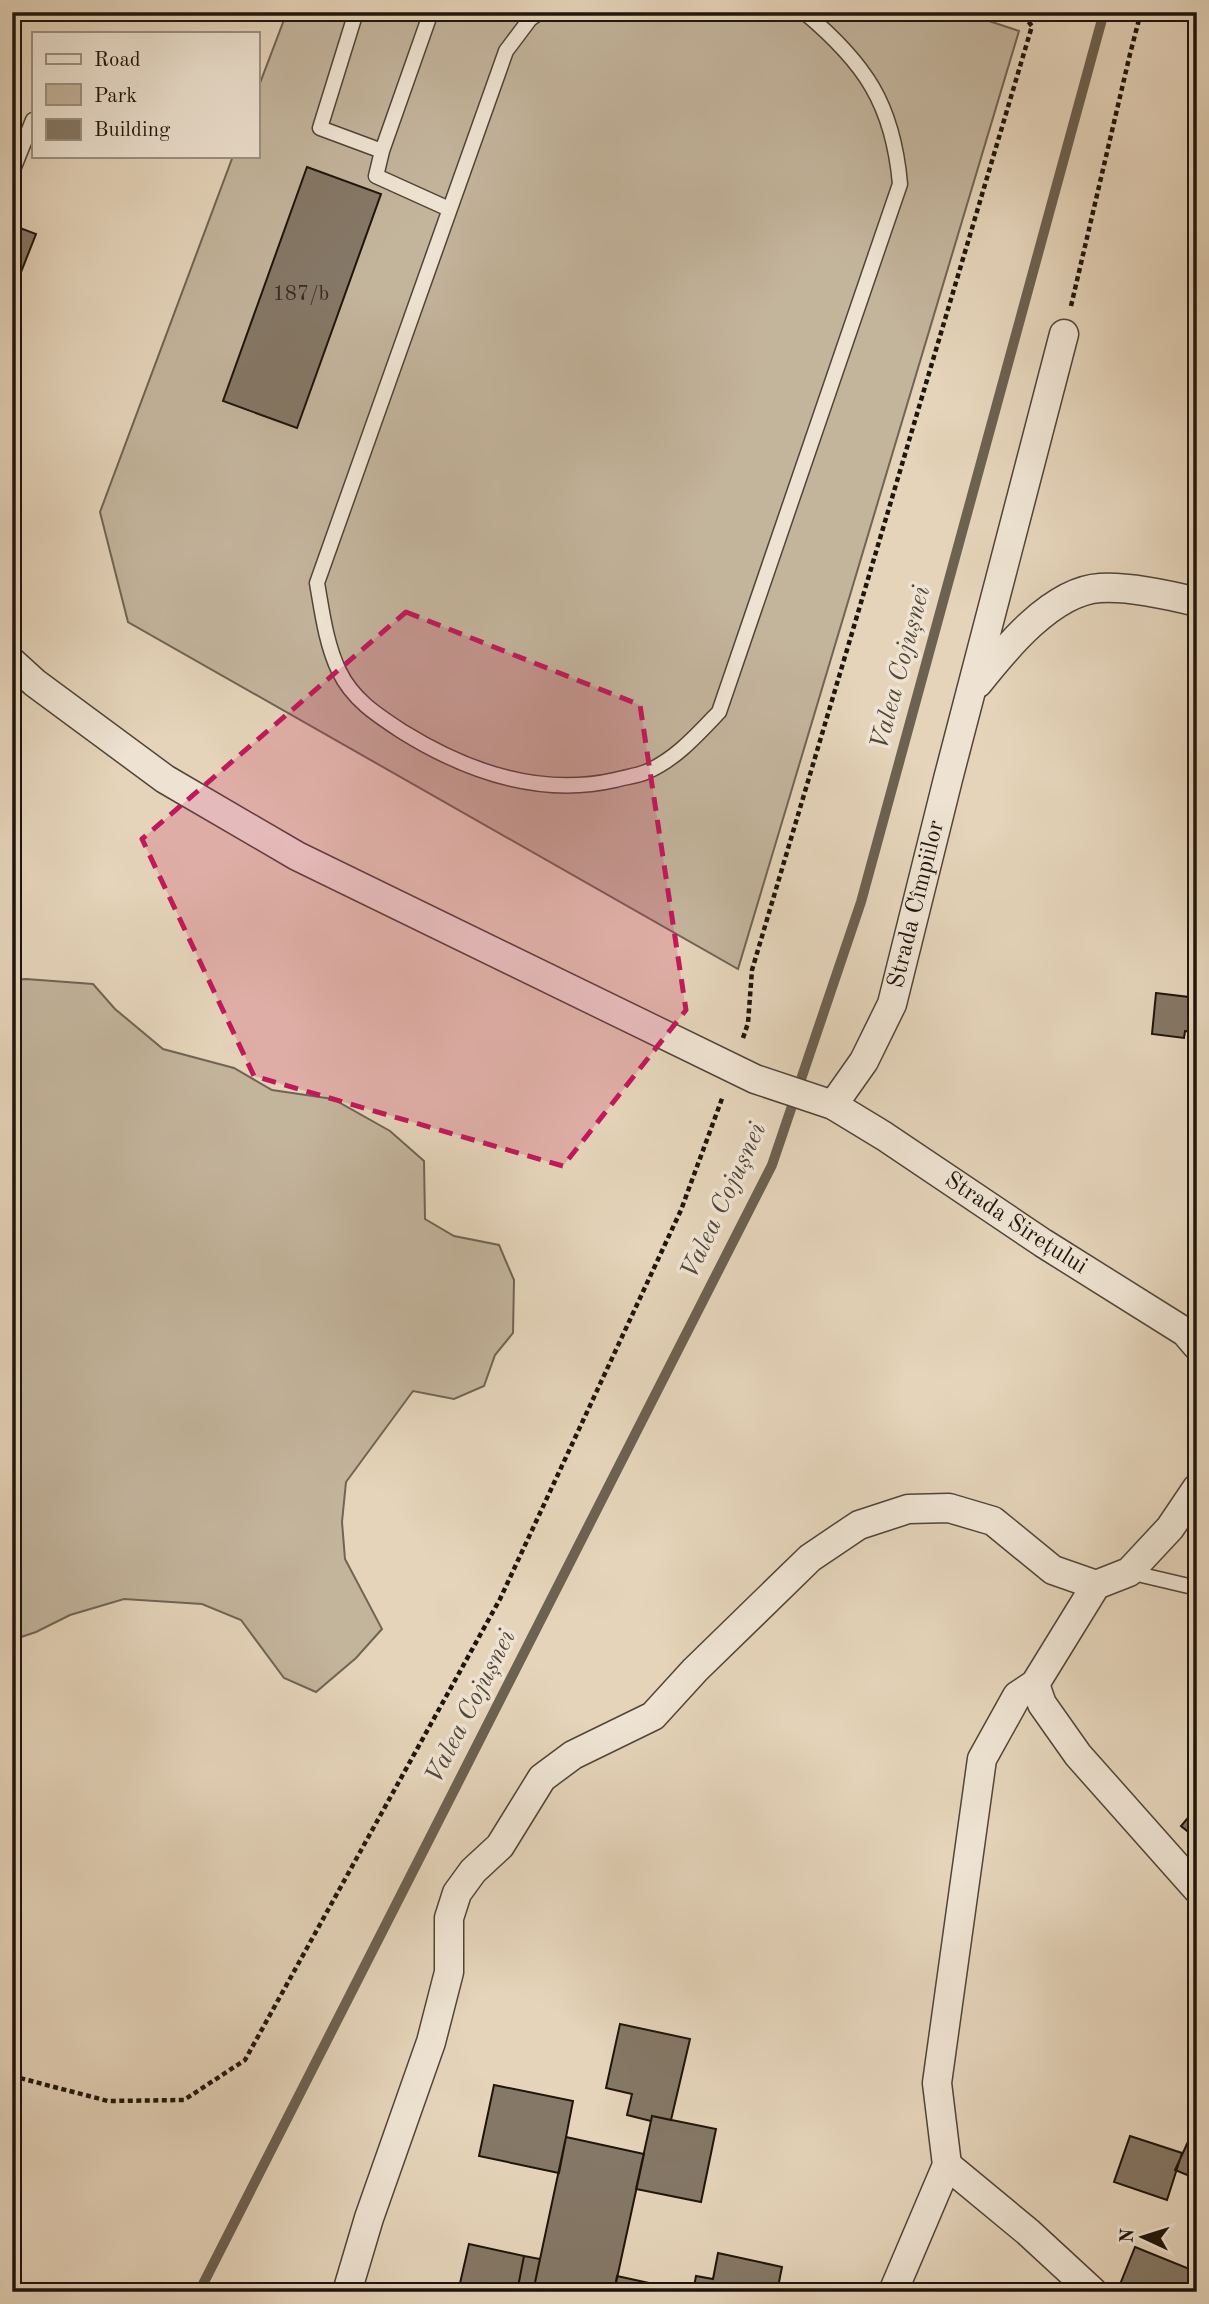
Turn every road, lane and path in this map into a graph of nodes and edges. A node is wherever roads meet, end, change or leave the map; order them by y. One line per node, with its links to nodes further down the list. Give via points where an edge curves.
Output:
1 (356, 12): 8 (lane, via 320,128)
2 (431, 12): 8 (lane)
3 (540, 12): 10 (lane, via 506,51)
4 (804, 12): 10 (lane, via 857,62 884,108 897,150 900,184 719,712 689,744 646,772 593,785 533,784 477,770 421,743 366,708 339,671 317,583)
5 (1020, 12): 15 (path, via 1032,26 752,970)
6 (1142, 12): 11 (path)
7 (32, 122): 9 (lane)
8 (382, 152): 10 (lane, via 376,176)
9 (12, 172)
10 (449, 209)
11 (1064, 334): 14 (street, Strada Cîmpiilor)
12 (1197, 602): 14 (street, Strada Cîmpiilor, via 1099,588 1070,596 1006,648)
13 (12, 663): 15 (street, Strada Sirețului, via 165,779 297,856)
14 (971, 692): 16 (street, Strada Cîmpiilor, via 892,1004 864,1061)
15 (744, 1073): 16 (street, Strada Sirețului); 24 (path, via 500,1599 246,2060 184,2100 108,2101)
16 (833, 1105): 17 (street, Strada Sirețului)
17 (1193, 1336)
18 (1197, 1488): 19 (street, via 1170,1528)
19 (1129, 1572): 20 (street); 21 (lane)
20 (1096, 1585): 22 (street); 26 (street, via 1053,1570 993,1521 949,1508 908,1509 859,1525 810,1558 653,1716 573,1755 541,1779 500,1846 457,1893 449,1918 449,1972 431,2042)
21 (1197, 1588)
22 (1035, 1684): 23 (street, via 1042,1703 1078,1755); 25 (street, via 1017,1696 982,1759 937,2083)
23 (1197, 1889)
24 (12, 2076)
25 (947, 2165): 27 (street); 28 (street)
26 (347, 2292)
27 (893, 2292)
28 (1093, 2292)

